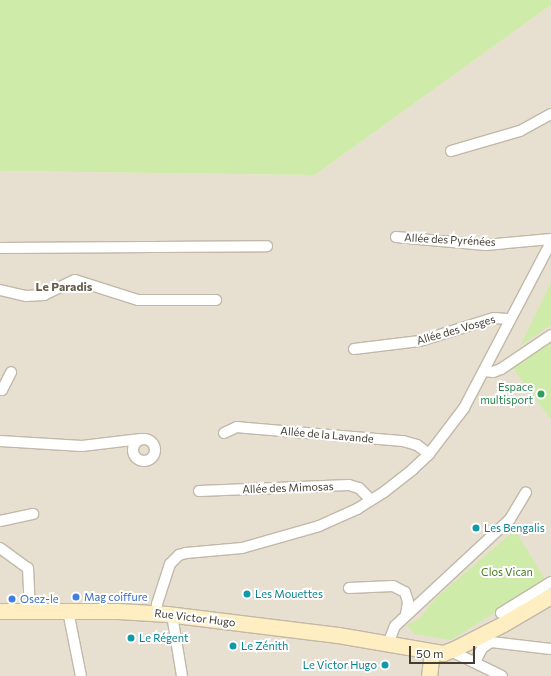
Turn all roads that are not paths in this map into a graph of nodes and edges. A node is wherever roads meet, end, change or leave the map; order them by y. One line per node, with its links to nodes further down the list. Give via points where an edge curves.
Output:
1 (551, 114): 2 (street, via 520,131)
2 (451, 151)
3 (396, 237): 4 (street, Allée des Pyrénées, via 486,245)
4 (551, 239)
5 (551, 242): 10 (street)
6 (267, 246): 7 (street)
7 (0, 248)
8 (0, 290): 9 (street, via 26,296 44,295 75,280 138,300)
9 (216, 300)
10 (510, 319): 12 (street, Allée des Vosges, via 494,318 420,342); 13 (street)
11 (551, 335): 13 (street, via 501,369 493,372)
12 (354, 349)
13 (484, 371): 19 (street, via 464,408)
14 (11, 372): 15 (street)
15 (0, 390)
16 (224, 433): 19 (street, Allée de la Lavande, via 236,427 403,441 417,445)
17 (141, 440): 18 (street, via 82,446)
18 (0, 441)
19 (429, 454): 22 (street)
20 (199, 491): 22 (street, Allée des Mimosas, via 349,486 359,488)
21 (526, 492): 35 (street, via 510,519)
22 (371, 500): 33 (street, via 342,516 270,541 242,548 186,552 179,555 170,564)
23 (33, 514): 24 (street)
24 (0, 521)
25 (0, 548): 30 (street, via 28,568)
26 (551, 582): 32 (street)
27 (349, 588): 35 (street, via 393,586 405,592 408,602)
28 (551, 596): 37 (main road, Rue Victor Hugo)
29 (0, 611): 30 (main road, Rue Victor Hugo)
30 (30, 611): 31 (main road, Rue Victor Hugo)
31 (68, 611): 33 (main road, Rue Victor Hugo); 41 (street)
32 (500, 613)
33 (156, 614): 34 (main road, Rue Victor Hugo)
34 (172, 615): 36 (main road, Rue Victor Hugo, via 338,635); 42 (street)
35 (406, 615): 36 (street, via 395,626)
36 (388, 644): 39 (main road, Rue Victor Hugo)
37 (454, 649): 39 (main road, Rue Victor Hugo, via 443,653); 40 (street, via 457,654)
38 (551, 649): 40 (street, via 491,642 482,648)
39 (432, 652): 43 (main road)
40 (475, 662): 44 (street)
41 (81, 676)
42 (182, 676)
43 (429, 676)
44 (502, 676)

